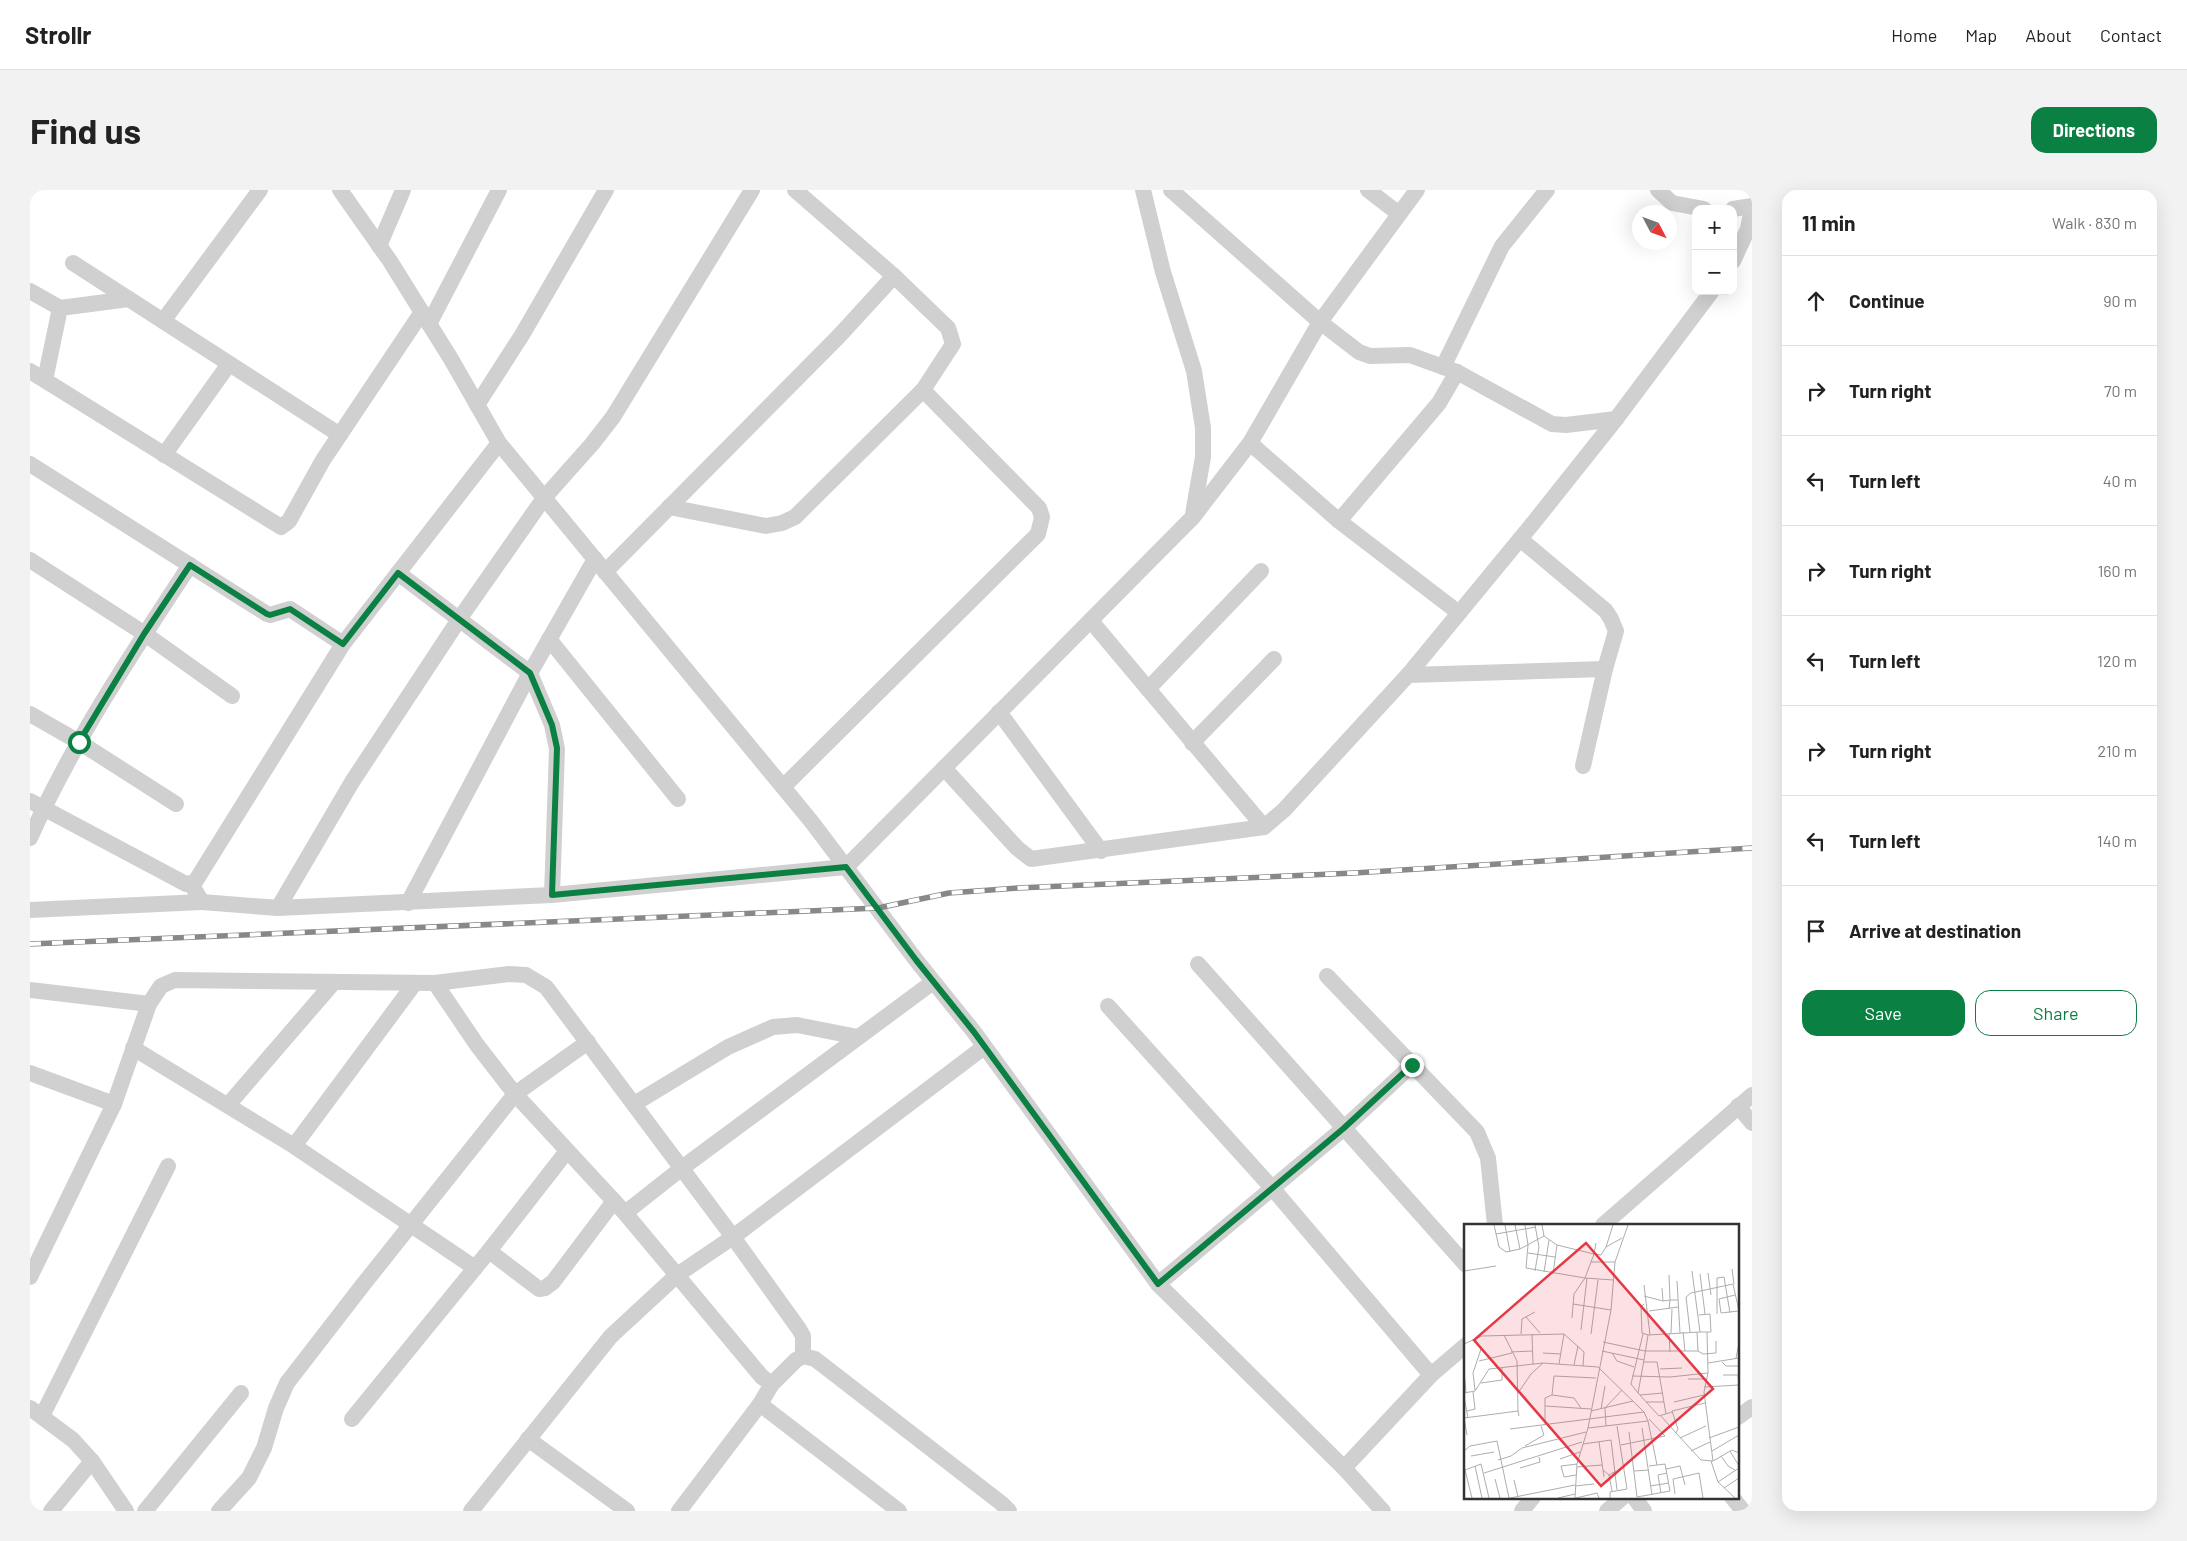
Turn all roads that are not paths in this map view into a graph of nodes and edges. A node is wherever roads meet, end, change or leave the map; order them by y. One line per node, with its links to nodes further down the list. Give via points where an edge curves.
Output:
1 (260, 190): 27 (street)
2 (340, 190): 18 (street)
3 (403, 190): 18 (street)
4 (500, 190): 26 (street)
5 (606, 190): 34 (street, via 522,335)
6 (752, 190): 41 (street, via 613,417)
7 (795, 190): 21 (street)
8 (1143, 190): 43 (street, via 1194,371 1203,428 1203,456)
9 (1171, 190): 28 (street)
10 (1368, 190): 17 (street)
11 (1417, 190): 17 (street)
12 (1547, 190): 30 (street, via 1502,246)
13 (1658, 190): 15 (street, via 1672,203)
14 (1752, 206): 16 (street); 19 (street, via 1748,230)
15 (1692, 207)
16 (1737, 208)
17 (1399, 214): 28 (street)
18 (379, 246): 26 (street)
19 (1737, 253)
20 (73, 263): 24 (street)
21 (894, 276): 33 (street, via 948,328 952,338 953,344); 42 (street)
22 (30, 291): 25 (street)
23 (1709, 295): 35 (street)
24 (129, 299): 25 (street); 27 (street)
25 (60, 308): 32 (street)
26 (426, 318): 34 (street); 36 (street)
27 (163, 321): 29 (street)
28 (1320, 322): 30 (street, via 1359,352 1370,356 1410,355); 38 (street)
29 (229, 364): 36 (street); 39 (street)
30 (1450, 370): 35 (street, via 1552,424); 44 (street, via 1439,403)
31 (30, 371): 32 (street)
32 (45, 380): 39 (street)
33 (923, 390): 42 (street, via 795,517 782,523 766,526); 69 (street, via 1039,508 1042,518 1038,534)
34 (477, 405): 37 (street)
35 (1616, 419): 45 (street)
36 (340, 435): 39 (street, via 289,521 281,527)
37 (499, 443): 41 (street); 50 (street)
38 (1250, 443): 43 (street); 44 (street)
39 (164, 455)
40 (30, 464): 47 (street)
41 (544, 498): 48 (street); 52 (street)
42 (669, 507): 48 (street)
43 (1193, 517): 53 (street)
44 (1339, 520): 51 (street)
45 (1520, 539): 51 (street); 58 (street, via 1612,619 1616,631)
46 (30, 560): 54 (street)
47 (190, 565): 54 (street); 56 (street, via 267,614 290,609)
48 (600, 565): 55 (street); 69 (street)
49 (1260, 572): 61 (street)
50 (398, 573): 52 (street); 56 (street)
51 (1459, 613): 60 (street)
52 (460, 618): 59 (street); 81 (street, via 352,782)
53 (1091, 620): 61 (street); 63 (street)
54 (144, 634): 62 (street); 65 (street)
55 (549, 640): 59 (street); 70 (street)
56 (343, 644): 77 (street, via 200,877)
57 (1274, 659): 66 (street)
58 (1605, 669): 60 (street); 67 (street)
59 (530, 673): 78 (street, via 552,725 557,748); 80 (street)
60 (1408, 675): 73 (street)
61 (1148, 690): 66 (street)
62 (232, 696)
63 (999, 712): 68 (street); 75 (street)
64 (30, 714): 65 (street)
65 (79, 742): 71 (street); 72 (street)
66 (1192, 743): 73 (street)
67 (1583, 766)
68 (944, 768): 75 (street, via 1017,848 1031,859); 76 (street)
69 (783, 787): 76 (street)
70 (678, 799)
71 (176, 804)
72 (36, 805): 74 (street); 77 (street)
73 (1264, 828): 75 (street)
74 (30, 838)
75 (1101, 850)
76 (846, 867): 78 (street); 86 (street)
77 (191, 884): 79 (street)
78 (552, 895): 80 (street)
79 (202, 902): 81 (street); 82 (street)
80 (408, 903): 81 (street)
81 (278, 908)
82 (30, 910)
83 (1198, 964): 105 (street)
84 (1327, 976): 96 (street)
85 (334, 982): 87 (street); 90 (street, via 175,980 161,986); 102 (street)
86 (933, 982): 92 (street); 94 (street)
87 (415, 983): 88 (street); 106 (street)
88 (436, 983): 93 (street, via 509,974 526,975 546,987); 98 (street, via 477,1045)
89 (30, 990): 90 (street)
90 (149, 1004): 95 (street)
91 (1108, 1006): 110 (street)
92 (858, 1037): 101 (street, via 797,1026 773,1026 728,1047); 109 (street)
93 (588, 1042): 98 (street); 101 (street)
94 (984, 1047): 115 (street); 121 (street)
95 (133, 1048): 100 (street); 102 (street)
96 (1412, 1065): 105 (street); 112 (street, via 1477,1132 1488,1158)
97 (30, 1073): 100 (street)
98 (515, 1094): 107 (street); 114 (street)
99 (1752, 1095): 103 (street)
100 (114, 1104): 120 (street)
101 (634, 1104): 109 (street)
102 (228, 1105): 106 (street)
103 (1738, 1106): 104 (street); 113 (street)
104 (1752, 1123)
105 (1344, 1128): 110 (street); 117 (street)
106 (294, 1146): 114 (street)
107 (567, 1151): 111 (street); 116 (street)
108 (168, 1166): 129 (street)
109 (682, 1168): 111 (street); 115 (street)
110 (1273, 1188): 121 (street); 124 (street)
111 (620, 1207): 116 (street, via 545,1288 539,1289); 119 (street)
112 (1495, 1224)
113 (1604, 1224)
114 (411, 1225): 118 (street); 142 (street, via 287,1384 264,1448 249,1478)
115 (733, 1237): 119 (street); 123 (street, via 803,1336)
116 (489, 1251): 118 (street)
117 (1464, 1263)
118 (475, 1268): 131 (street)
119 (677, 1275): 125 (street, via 762,1377); 132 (street, via 611,1336)
120 (30, 1276)
121 (1158, 1284): 134 (street)
122 (1464, 1347): 124 (street)
123 (803, 1356): 125 (street); 147 (street, via 815,1359)
124 (1431, 1375): 134 (street)
125 (772, 1384): 127 (street)
126 (241, 1393): 141 (street)
127 (760, 1404): 145 (street); 146 (street)
128 (1752, 1407): 130 (street)
129 (36, 1412): 133 (street, via 73,1440)
130 (1740, 1415)
131 (352, 1418)
132 (528, 1439): 143 (street); 144 (street)
133 (92, 1461): 139 (street); 140 (street)
134 (1344, 1468): 148 (street)
135 (1532, 1498): 149 (street)
136 (1622, 1498): 150 (street)
137 (1635, 1498): 151 (street)
138 (1733, 1498): 152 (street)
139 (51, 1511)
140 (126, 1511)
141 (145, 1511)
142 (219, 1511)
143 (471, 1511)
144 (627, 1511)
145 (679, 1511)
146 (899, 1511)
147 (1009, 1511)
148 (1383, 1511)
149 (1522, 1511)
150 (1608, 1511)
151 (1644, 1511)
152 (1743, 1511)

